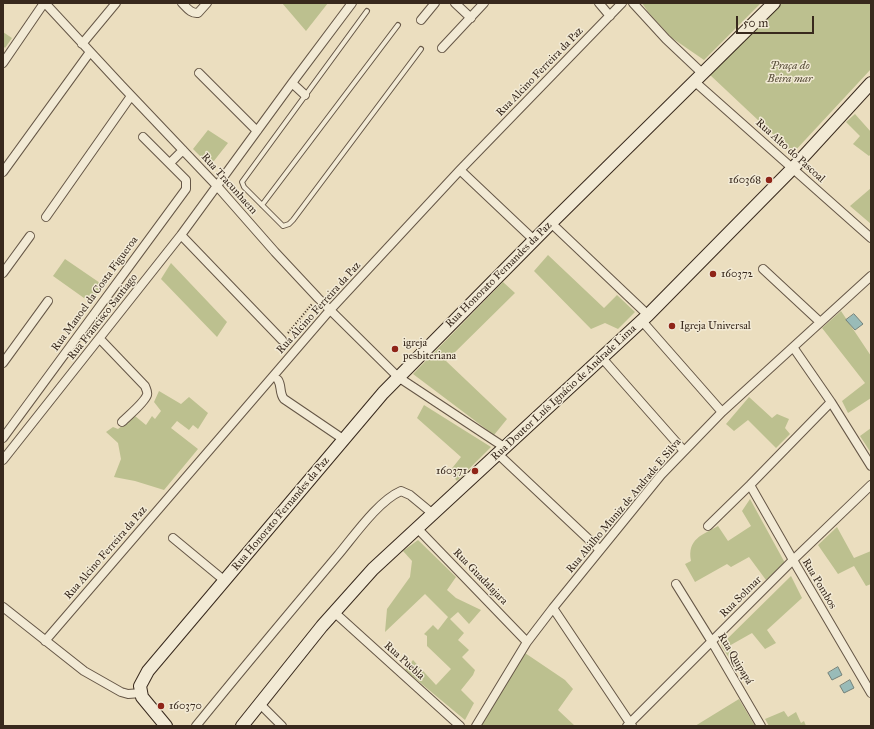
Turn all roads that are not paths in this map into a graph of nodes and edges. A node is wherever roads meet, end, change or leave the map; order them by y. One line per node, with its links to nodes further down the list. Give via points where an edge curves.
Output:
1 (45, 3): 18 (street, Rua Tracunhaem); 22 (street)
2 (116, 3): 18 (street)
3 (182, 3): 4 (street, via 194,14)
4 (208, 3)
5 (352, 3): 25 (street, Rua Francisco Santiago)
6 (435, 3): 16 (street)
7 (455, 3): 15 (street)
8 (484, 3): 15 (street)
9 (599, 3): 14 (street)
10 (622, 3): 14 (street, Rua Alcino Ferreira da Paz)
11 (633, 3): 24 (street, Rua Alto do Pascoal)
12 (774, 3): 24 (main road, Rua Honorato Fernandes da Paz)
13 (367, 11): 27 (lane)
14 (610, 16): 34 (street, Rua Alcino Ferreira da Paz)
15 (471, 18): 19 (street)
16 (421, 20)
17 (398, 25): 37 (lane)
18 (82, 44): 21 (street, Rua Tracunhaem)
19 (442, 48)
20 (421, 49): 37 (lane, via 289,224 283,226)
21 (90, 52): 28 (street, Rua Tracunhaem); 35 (street)
22 (3, 63)
23 (199, 73): 29 (street)
24 (698, 77): 33 (street, Rua Alto do Pascoal); 39 (main road, Rua Honorato Fernandes da Paz)
25 (292, 83): 27 (street); 29 (street, Rua Francisco Santiago)
26 (871, 83): 33 (main road, Rua Doutor Luís Ignácio de Andrade Lima)
27 (305, 95): 37 (lane, via 243,180 242,185)
28 (131, 96): 31 (street, Rua Tracunhaem); 38 (street)
29 (257, 131): 36 (street, Rua Francisco Santiago)
30 (143, 137): 32 (street, Rua Manoel da Costa Figueroa)
31 (183, 150): 32 (street); 36 (street, Rua Tracunhaem)
32 (170, 163): 61 (street, Rua Manoel da Costa Figueroa, via 186,180 186,189)
33 (793, 168): 42 (street, Rua Alto do Pascoal); 49 (main road, Rua Doutor Luís Ignácio de Andrade Lima)
34 (460, 170): 43 (street); 48 (street, Rua Alcino Ferreira da Paz)
35 (3, 172)
36 (217, 186): 40 (street, Rua Francisco Santiago); 48 (street, Rua Tracunhaem)
37 (262, 205)
38 (46, 217)
39 (551, 223): 43 (main road, Rua Honorato Fernandes da Paz); 49 (street)
40 (181, 235): 51 (street, Rua Francisco Santiago); 52 (street)
41 (30, 236): 45 (street)
42 (871, 238)
43 (534, 240): 56 (main road, Rua Honorato Fernandes da Paz)
44 (763, 269): 50 (street)
45 (3, 273)
46 (871, 276): 50 (street, Rua Abilho Muniz de Andrade E Silva)
47 (48, 301): 55 (street)
48 (330, 310): 56 (street, Rua Tracunhaem); 80 (street, Rua Alcino Ferreira da Paz)
49 (645, 318): 54 (main road, Rua Doutor Luís Ignácio de Andrade Lima); 59 (street)
50 (820, 322): 53 (street, Rua Abilho Muniz de Andrade E Silva)
51 (100, 339): 60 (street, via 147,391 144,400); 65 (street, Rua Francisco Santiago)
52 (282, 340)
53 (793, 347): 58 (street); 59 (street, Rua Abilho Muniz de Andrade E Silva)
54 (602, 358): 63 (main road, Rua Doutor Luís Ignácio de Andrade Lima); 64 (street)
55 (3, 363)
56 (398, 378): 62 (main road, Rua Honorato Fernandes da Paz); 63 (street, Rua Tracunhaem)
57 (278, 380): 62 (street, via 280,394 284,399)
58 (831, 402): 66 (street); 67 (street)
59 (722, 412): 64 (street, Rua Abilho Muniz de Andrade E Silva)
60 (122, 422)
61 (3, 438)
62 (343, 439): 75 (main road, Rua Honorato Fernandes da Paz)
63 (501, 451): 69 (main road, Rua Doutor Luís Ignácio de Andrade Lima); 73 (street, Rua Tracunhaem)
64 (684, 451): 73 (street, Rua Abilho Muniz de Andrade E Silva, via 661,475)
65 (3, 460)
66 (871, 466)
67 (750, 485): 70 (street); 74 (street, Rua Pombos)
68 (871, 485): 74 (street, Rua Solmar)
69 (433, 514): 71 (main road, Rua Doutor Luís Ignácio de Andrade Lima); 88 (street, via 410,495 401,491 386,500 284,618)
70 (708, 526)
71 (416, 528): 79 (main road, Rua Doutor Luís Ignácio de Andrade Lima, via 373,569); 81 (street, Rua Guadalajara)
72 (173, 538): 75 (street)
73 (600, 550): 78 (street, Rua Abilho Muniz de Andrade E Silva)
74 (793, 560): 82 (street, Rua Solmar); 84 (street, Rua Pombos)
75 (225, 580): 83 (main road, Rua Honorato Fernandes da Paz, via 148,671 140,686)
76 (676, 584): 82 (street, Rua Quipapá)
77 (3, 607): 80 (street)
78 (553, 608): 81 (street, Rua Abilho Muniz de Andrade E Silva); 86 (street)
79 (334, 612): 85 (main road, Rua Doutor Luís Ignácio de Andrade Lima); 91 (street, Rua Puebla)
80 (45, 641): 83 (street, via 84,671 111,687 128,694)
81 (528, 642): 92 (street, Rua Abilho Muniz de Andrade E Silva)
82 (712, 642): 86 (street, Rua Solmar); 93 (street, Rua Quipapá)
83 (141, 693): 87 (main road, via 142,698)
84 (871, 693)
85 (260, 704): 89 (main road, Rua Doutor Luís Ignácio de Andrade Lima); 90 (street)
86 (629, 725)
87 (166, 726)
88 (196, 726)
89 (242, 726)
90 (282, 726)
91 (460, 726)
92 (476, 726)
93 (761, 726)

